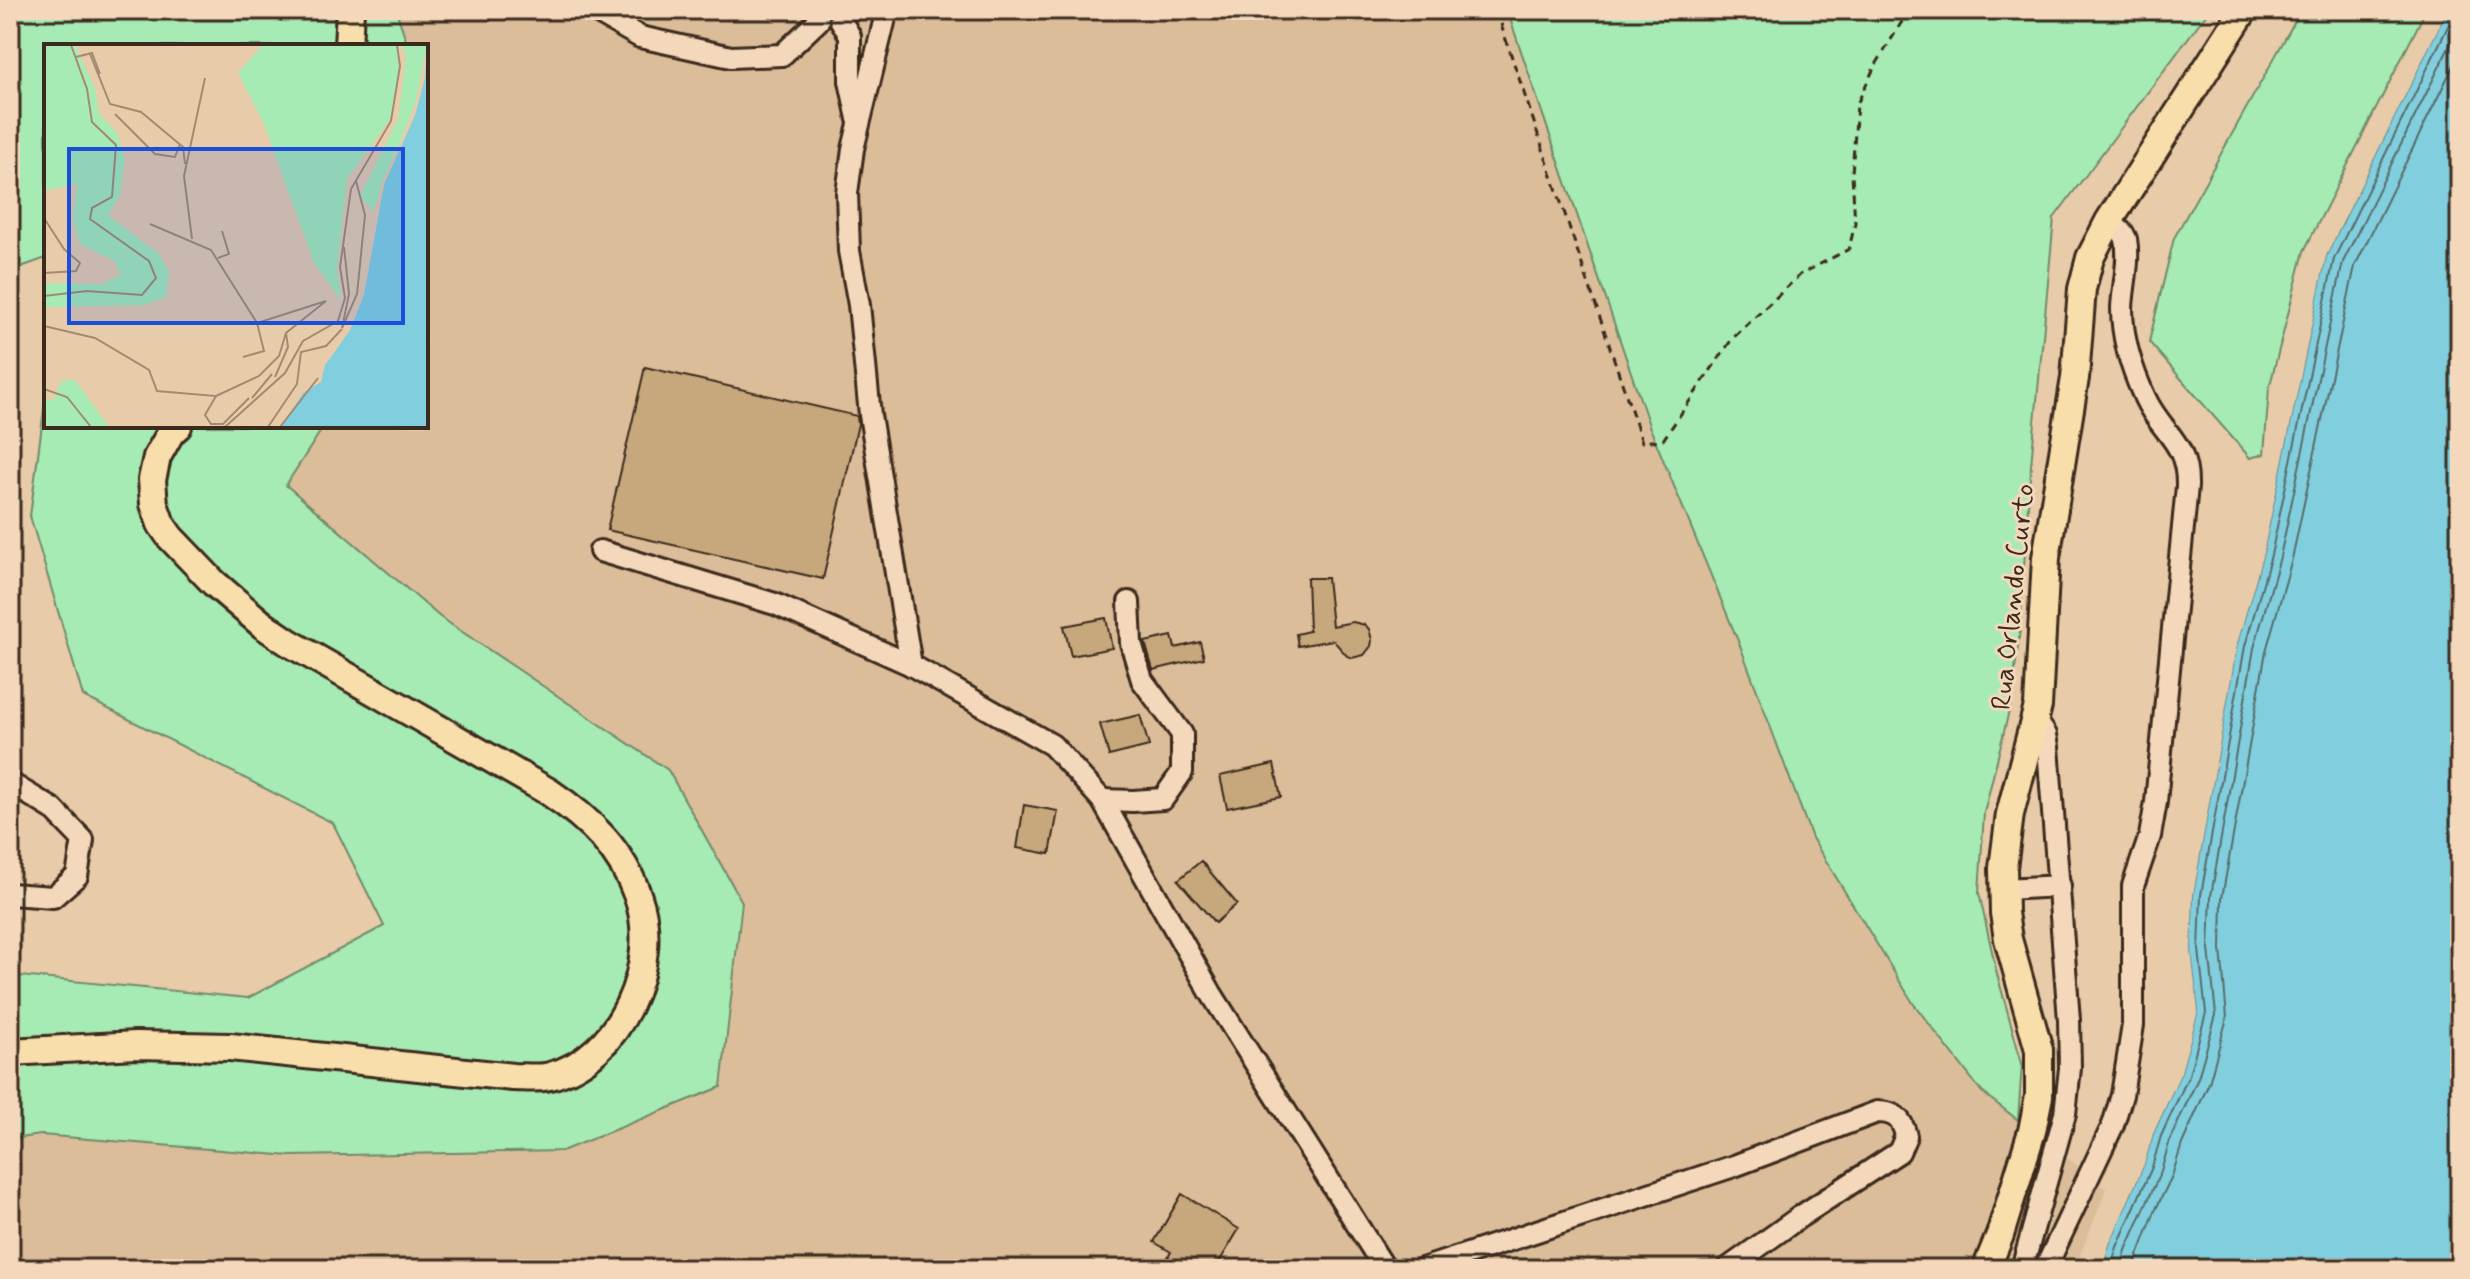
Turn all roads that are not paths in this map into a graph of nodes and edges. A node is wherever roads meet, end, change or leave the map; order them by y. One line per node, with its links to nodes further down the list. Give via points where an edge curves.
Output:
1 (350, 10): 9 (main road)
2 (593, 10): 3 (lane, via 640,37 731,57 782,55 818,21)
3 (818, 10)
4 (842, 10): 8 (lane, via 840,19)
5 (887, 10): 7 (lane)
6 (2244, 10): 11 (main road, Rua Orlando Curto)
7 (881, 35): 8 (lane); 10 (lane)
8 (850, 36): 10 (lane, via 850,81)
9 (348, 44)
10 (859, 124): 15 (lane, via 847,193 849,251)
11 (2109, 221): 16 (main road, Rua Orlando Curto, via 2090,258 2082,289 2075,378 2046,558); 28 (lane, via 2126,239 2123,329 2132,365 2146,401 2183,456 2187,486 2156,802 2133,886 2128,1067 2113,1125)
12 (176, 428): 22 (main road, via 161,447 152,480 156,514 170,537 263,625 549,792 590,822 616,853 638,897 645,942 639,980 610,1037 574,1065 544,1077 230,1047 136,1045)
13 (600, 551): 15 (lane, via 775,604)
14 (1129, 602): 18 (lane, via 1131,643 1142,680 1182,734 1182,772 1163,799)
15 (911, 665): 18 (lane, via 1052,745)
16 (2035, 719): 19 (lane, via 2048,747); 20 (main road, Rua Orlando Curto, via 2010,814)
17 (10, 783): 21 (lane, via 53,809 83,840 77,876 53,897)
18 (1102, 800): 23 (lane, via 1211,993)
19 (2060, 886): 20 (lane); 27 (lane, via 2070,1068 2065,1114)
20 (2003, 889): 26 (main road, Rua Orlando Curto, via 2008,939 2039,1050 2040,1079 2032,1131)
21 (10, 894)
22 (10, 1052)
23 (1385, 1269)
24 (1422, 1269): 25 (lane, via 1734,1166 1877,1112 1901,1121 1906,1136 1899,1152)
25 (1727, 1269)
26 (1986, 1269)
27 (2022, 1269)
28 (2045, 1269)

